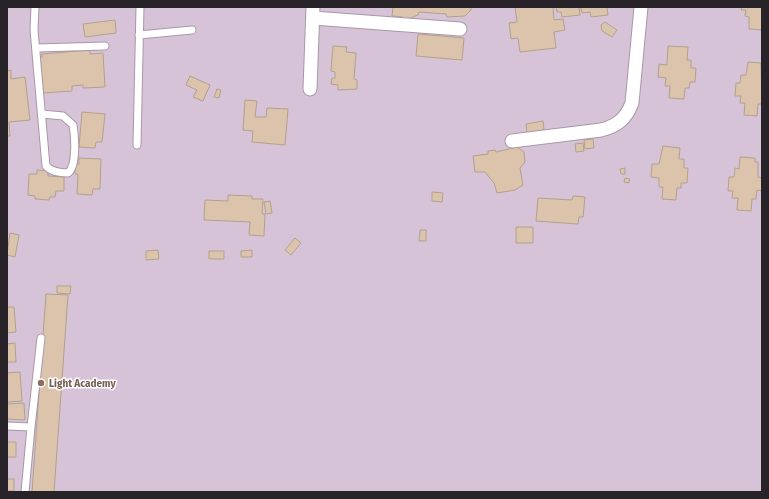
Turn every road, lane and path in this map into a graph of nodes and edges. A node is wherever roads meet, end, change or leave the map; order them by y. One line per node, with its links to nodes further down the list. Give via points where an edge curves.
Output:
1 (35, 7): 9 (lane, via 34,30)
2 (140, 7): 7 (lane)
3 (641, 7): 12 (street, via 632,103 628,114 610,128)
4 (313, 12): 5 (street); 10 (street)
5 (460, 29)
6 (192, 30): 7 (lane)
7 (139, 35): 13 (lane)
8 (105, 46): 9 (lane)
9 (37, 48): 11 (lane)
10 (310, 89)
11 (42, 114): 11 (lane, via 46,166 58,173 68,173 73,166 74,157 73,125 63,116)
12 (512, 140)
13 (137, 145)
14 (41, 338): 16 (lane)
15 (7, 426): 16 (lane)
16 (31, 427): 17 (lane)
17 (25, 492)

